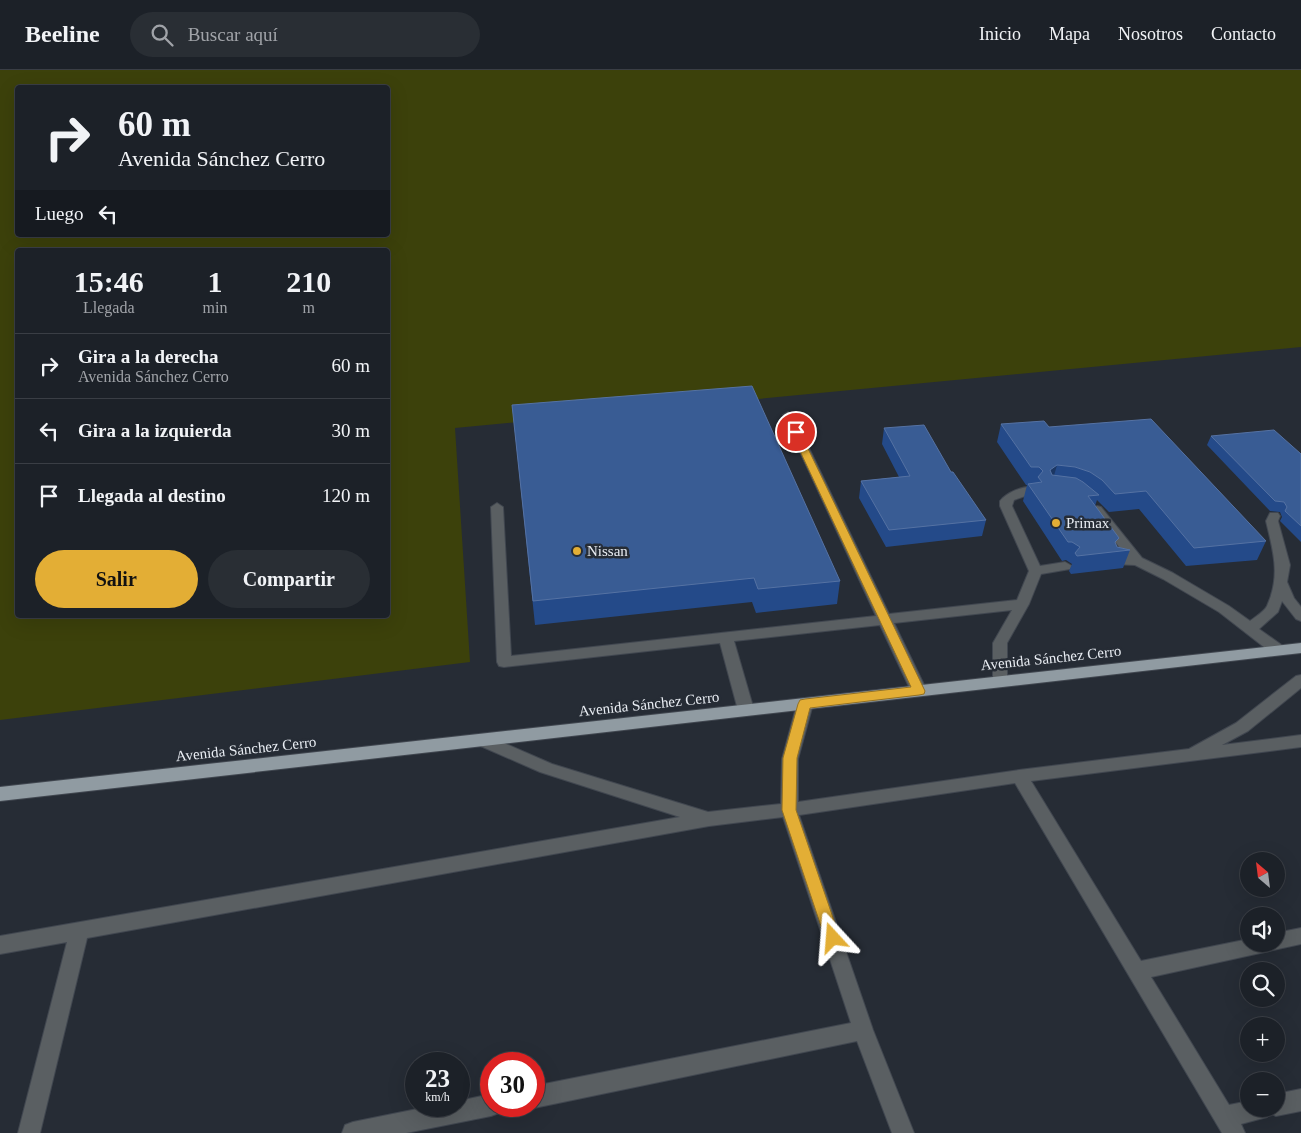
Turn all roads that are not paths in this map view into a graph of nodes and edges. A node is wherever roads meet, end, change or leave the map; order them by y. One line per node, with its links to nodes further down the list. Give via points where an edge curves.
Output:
1 (788, 415): 13 (street)
2 (1030, 490): 9 (street, via 1010,497 1006,506)
3 (1090, 503): 7 (street)
4 (497, 507): 15 (street, via 504,662)
5 (1274, 516): 10 (street, via 1272,521 1283,565)
6 (1117, 561): 7 (street)
7 (1136, 561): 14 (street, via 1195,592)
8 (1065, 566): 9 (street)
9 (1036, 571): 11 (street)
10 (1280, 582): 12 (street, via 1288,600); 14 (street, via 1273,609)
11 (1022, 604): 13 (street); 19 (street, via 1000,643)
12 (1301, 616)
13 (886, 620): 15 (street); 20 (street)
14 (1251, 628): 17 (street)
15 (726, 637): 22 (street)
16 (1301, 648): 17 (highway, Avenida Sánchez Cerro)
17 (1278, 650): 19 (highway, Avenida Sánchez Cerro)
18 (1301, 680): 25 (street, via 1242,727)
19 (1000, 682): 20 (highway, Avenida Sánchez Cerro)
20 (919, 691): 21 (highway, Avenida Sánchez Cerro)
21 (805, 704): 22 (highway, Avenida Sánchez Cerro); 28 (street, via 790,758)
22 (746, 710): 23 (highway, Avenida Sánchez Cerro)
23 (482, 740): 27 (highway, Avenida Sánchez Cerro); 29 (street, via 556,771)
24 (1301, 741): 25 (street)
25 (1189, 755): 26 (street)
26 (1019, 776): 28 (street); 35 (street)
27 (0, 794)
28 (789, 810): 29 (street); 36 (street)
29 (709, 819): 30 (street)
30 (79, 931): 33 (street); 43 (street)
31 (1301, 936): 32 (street)
32 (1285, 940)
33 (0, 945)
34 (1240, 949): 35 (street)
35 (1137, 971): 42 (street)
36 (864, 1030): 37 (street); 45 (street)
37 (545, 1095)
38 (1301, 1100): 39 (street)
39 (1285, 1103)
40 (480, 1107): 44 (street)
41 (1245, 1117): 42 (street)
42 (1230, 1125)
43 (29, 1133)
44 (353, 1133)
45 (903, 1133)

